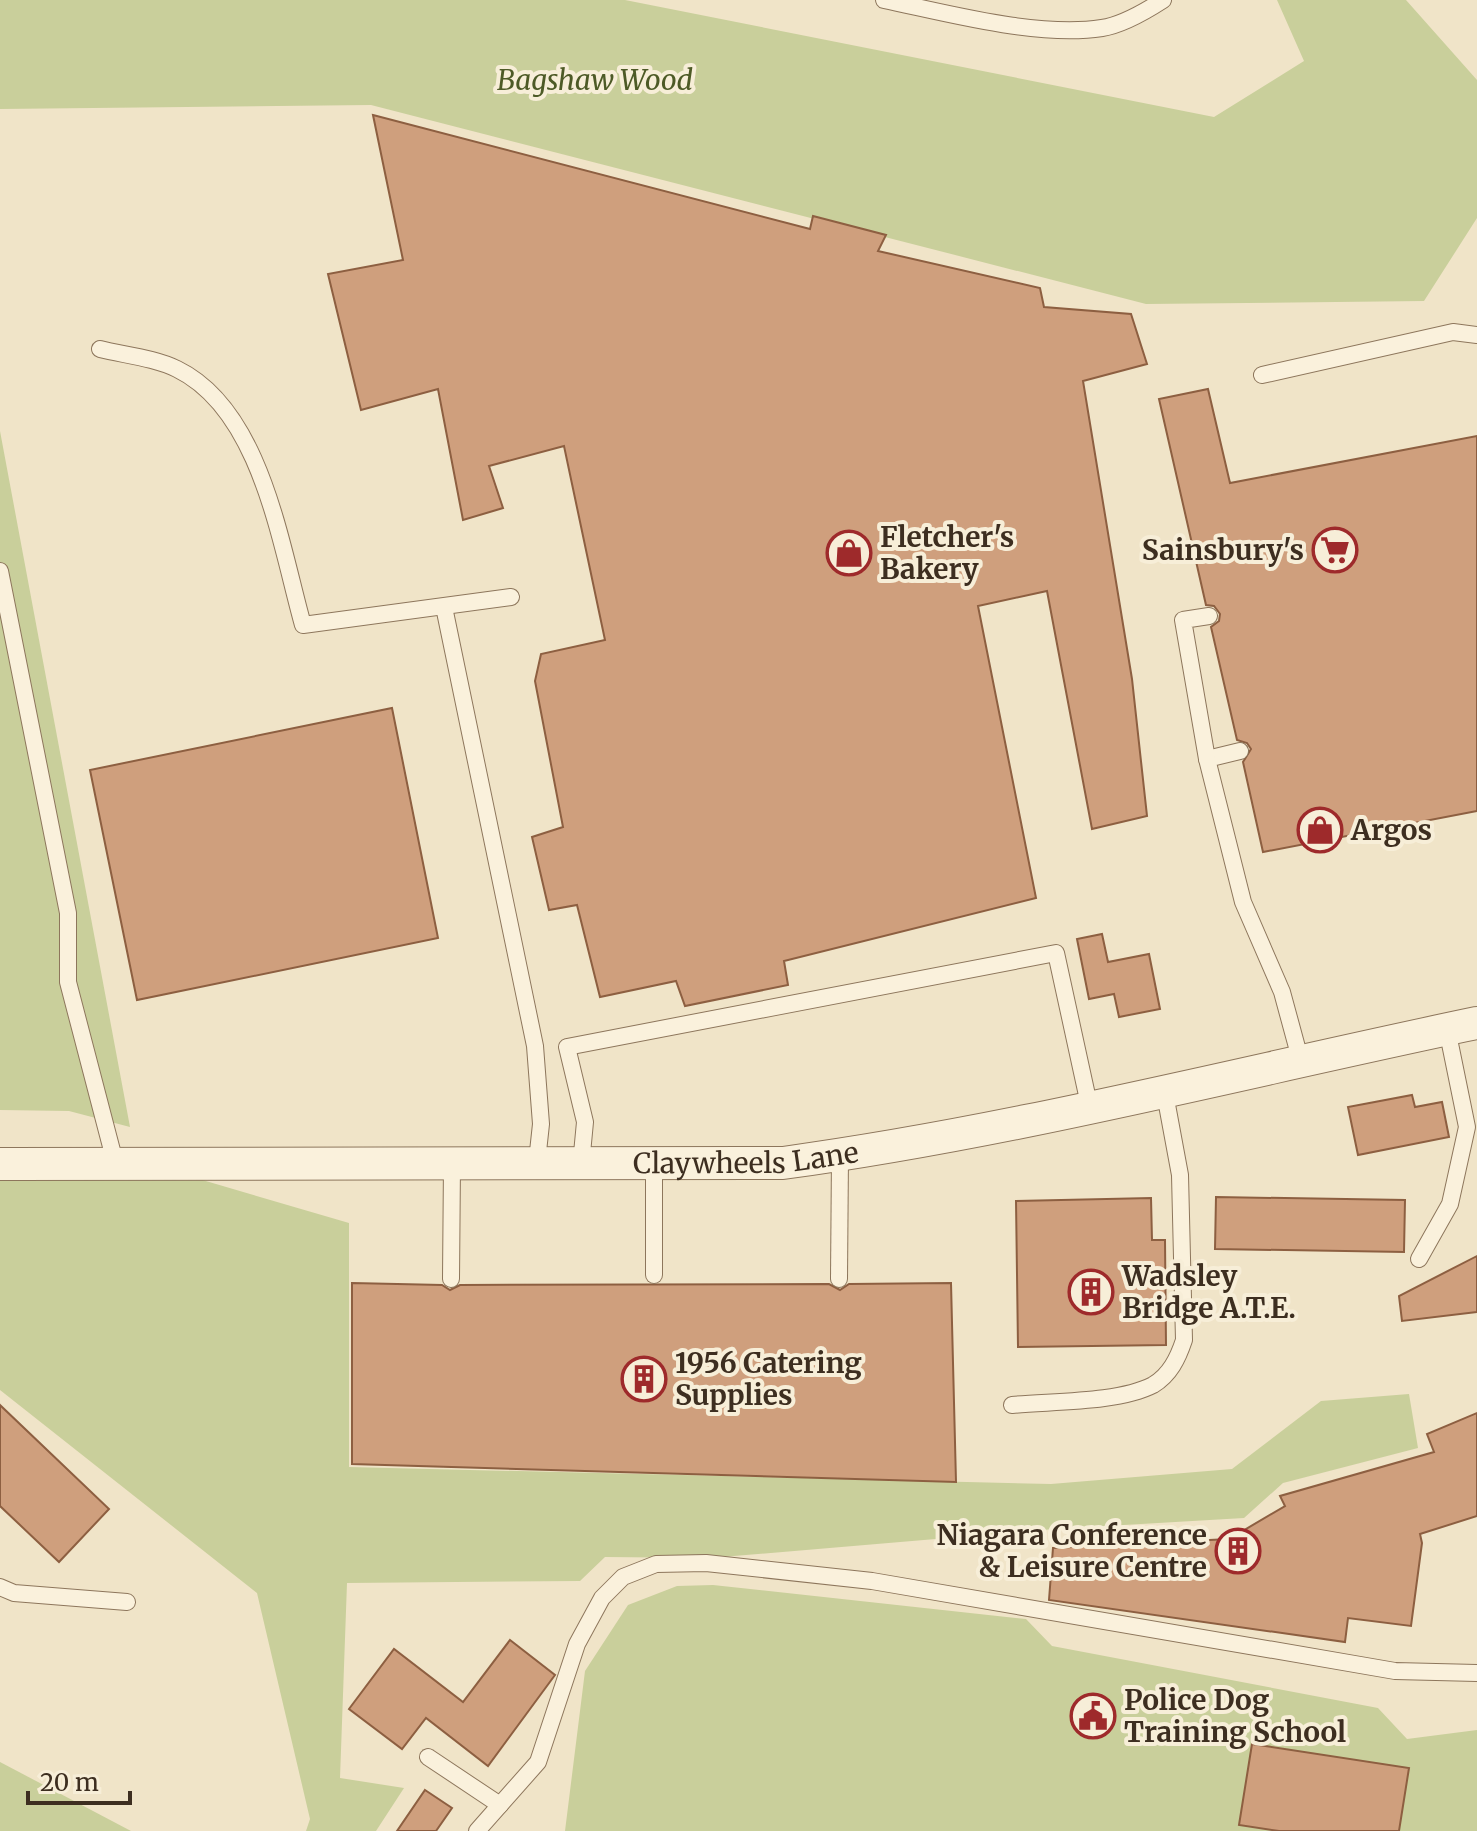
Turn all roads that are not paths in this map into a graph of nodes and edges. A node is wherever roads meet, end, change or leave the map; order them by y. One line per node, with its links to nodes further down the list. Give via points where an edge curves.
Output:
1 (884, 0): 2 (lane, via 994,22 1064,29 1104,28)
2 (1163, 0)
3 (1477, 335): 5 (lane, via 1453,332)
4 (100, 349): 8 (lane, via 176,368 213,392 238,428 266,492 303,625)
5 (1262, 375)
6 (0, 571): 18 (lane, via 68,913 68,982)
7 (511, 597): 8 (lane)
8 (444, 607): 17 (lane, via 535,1046 541,1124)
9 (1209, 616): 11 (lane, via 1183,620)
10 (1240, 751): 11 (lane)
11 (1207, 759): 13 (lane, via 1243,902 1282,992)
12 (1462, 1026): 13 (street, Claywheels Lane); 23 (lane, via 1467,1127 1450,1204)
13 (1301, 1062): 14 (street, Claywheels Lane)
14 (1165, 1094): 15 (street, Claywheels Lane); 27 (lane, via 1180,1175 1184,1340 1176,1362 1155,1384 1132,1393)
15 (1090, 1109): 16 (street, Claywheels Lane); 21 (lane, via 1056,953 567,1047 585,1122)
16 (840, 1155): 22 (street, Claywheels Lane, via 783,1163); 26 (lane)
17 (537, 1161): 20 (street, Claywheels Lane); 21 (street, Claywheels Lane)
18 (115, 1162): 19 (street, Claywheels Lane); 20 (street, Claywheels Lane)
19 (0, 1164)
20 (452, 1164): 25 (lane)
21 (581, 1164): 22 (street, Claywheels Lane)
22 (654, 1164): 24 (lane)
23 (1419, 1259)
24 (654, 1275)
25 (451, 1279)
26 (839, 1279)
27 (1012, 1405)
28 (0, 1587): 29 (lane, via 14,1593)
29 (127, 1602)
30 (1477, 1673): 32 (lane, via 1395,1671 872,1581 706,1563 656,1564 623,1577 602,1598 577,1644 538,1762)
31 (428, 1757): 32 (lane)
32 (500, 1805): 33 (lane)
33 (477, 1831)

